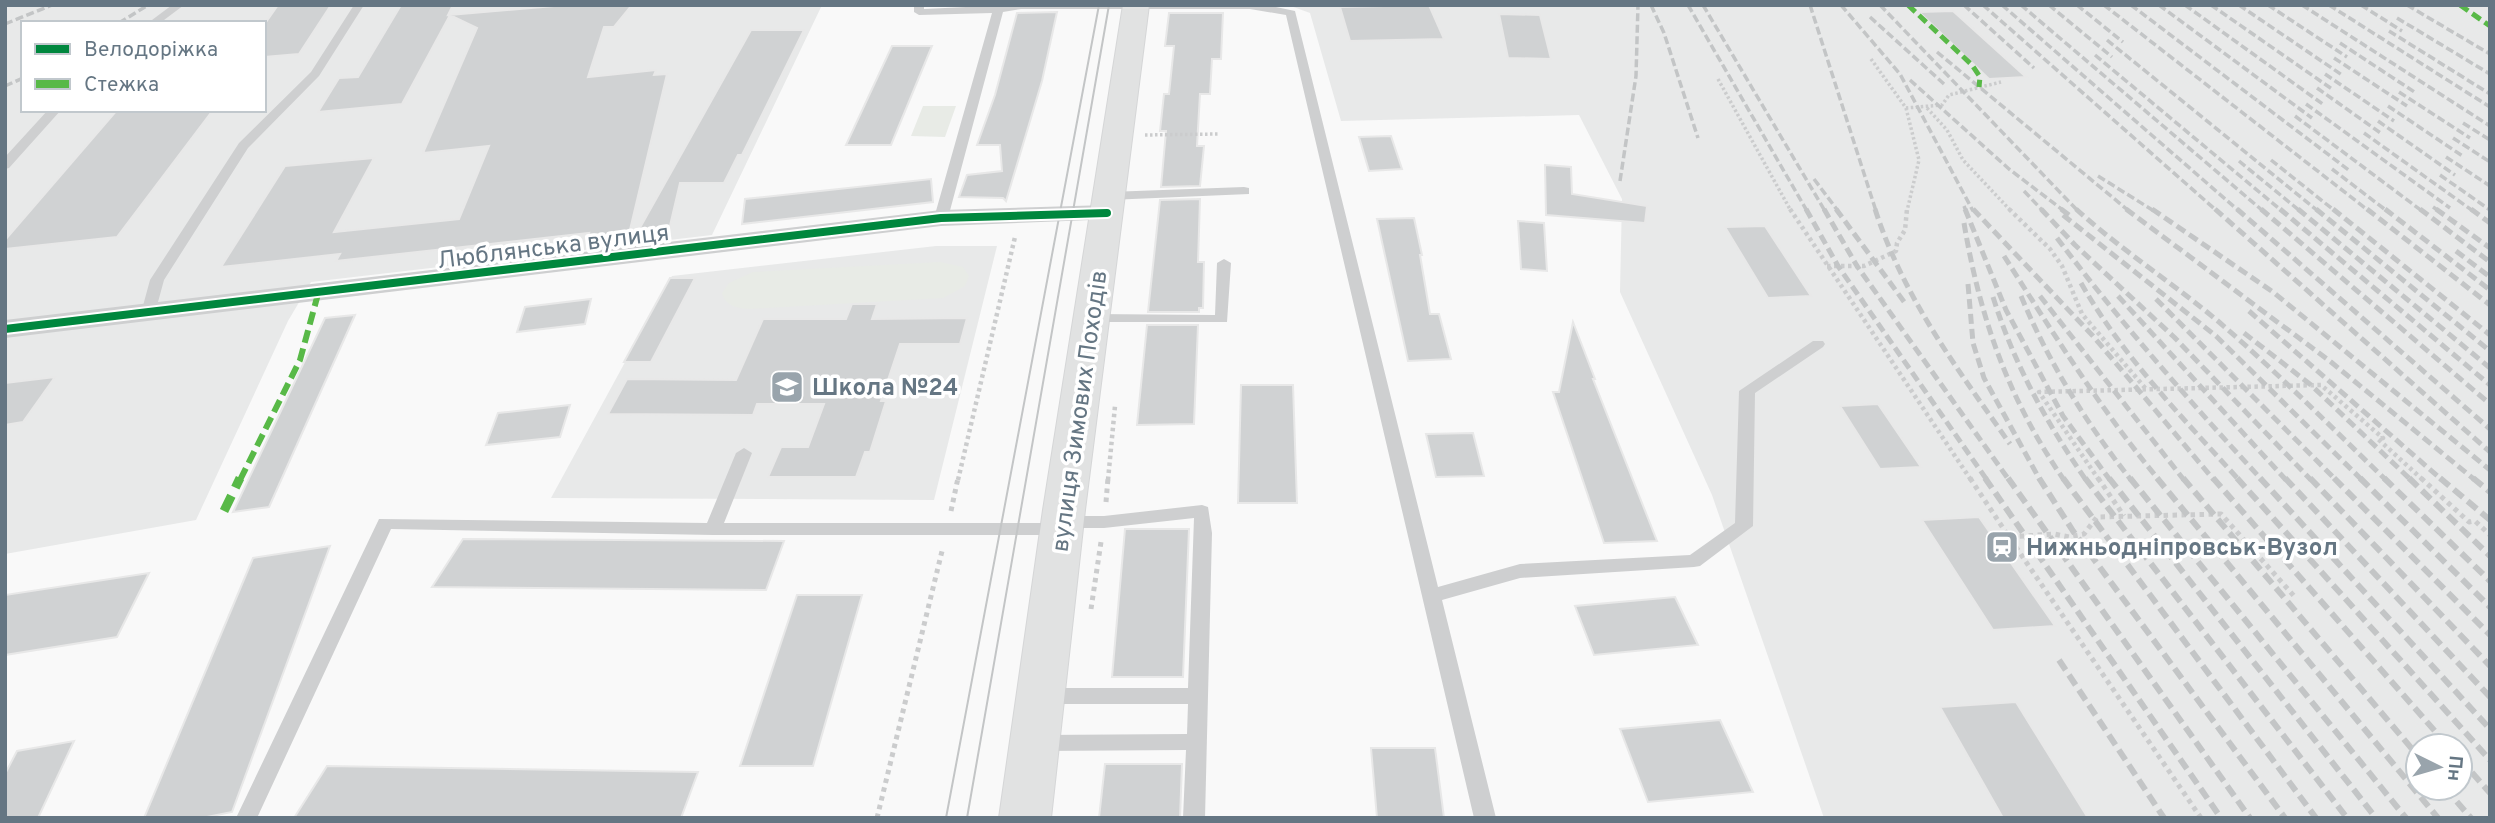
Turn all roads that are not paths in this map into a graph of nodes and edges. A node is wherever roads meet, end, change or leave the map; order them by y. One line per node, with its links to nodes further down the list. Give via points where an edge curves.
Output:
1 (179, 5): 7 (lane)
2 (359, 5): 14 (lane, via 314,74 243,146 157,280)
3 (919, 5): 6 (lane, via 919,12)
4 (1135, 5): 5 (lane); 6 (lane); 11 (main road, вулиця Зимових Походів)
5 (1248, 6): 21 (lane, via 1291,13)
6 (998, 10): 12 (lane)
7 (156, 21)
8 (53, 112): 9 (lane)
9 (5, 165)
10 (1244, 191): 11 (lane)
11 (1108, 204): 12 (street, Люблянська вулиця, via 1022,215); 15 (main road, вулиця Зимових Походів)
12 (942, 218): 14 (street, Люблянська вулиця)
13 (1224, 263): 15 (lane, via 1222,319)
14 (148, 313): 16 (street, Люблянська вулиця)
15 (1091, 318): 19 (main road, вулиця Зимових Походів)
16 (5, 329)
17 (1818, 344): 21 (lane, via 1747,391 1744,526 1694,561 1520,571)
18 (744, 453): 20 (lane)
19 (1062, 526): 20 (lane, via 947,531); 22 (main road, вулиця Зимових Походів); 23 (lane, via 1202,511)
20 (713, 529): 26 (lane, via 385,523)
21 (1432, 596): 29 (lane)
22 (1040, 696): 23 (lane); 25 (main road, вулиця Зимових Походів)
23 (1198, 696): 24 (lane)
24 (1196, 742): 25 (lane); 28 (lane)
25 (1034, 743): 27 (main road, вулиця Зимових Походів)
26 (246, 818)
27 (1025, 818)
28 (1194, 818)
29 (1485, 818)

